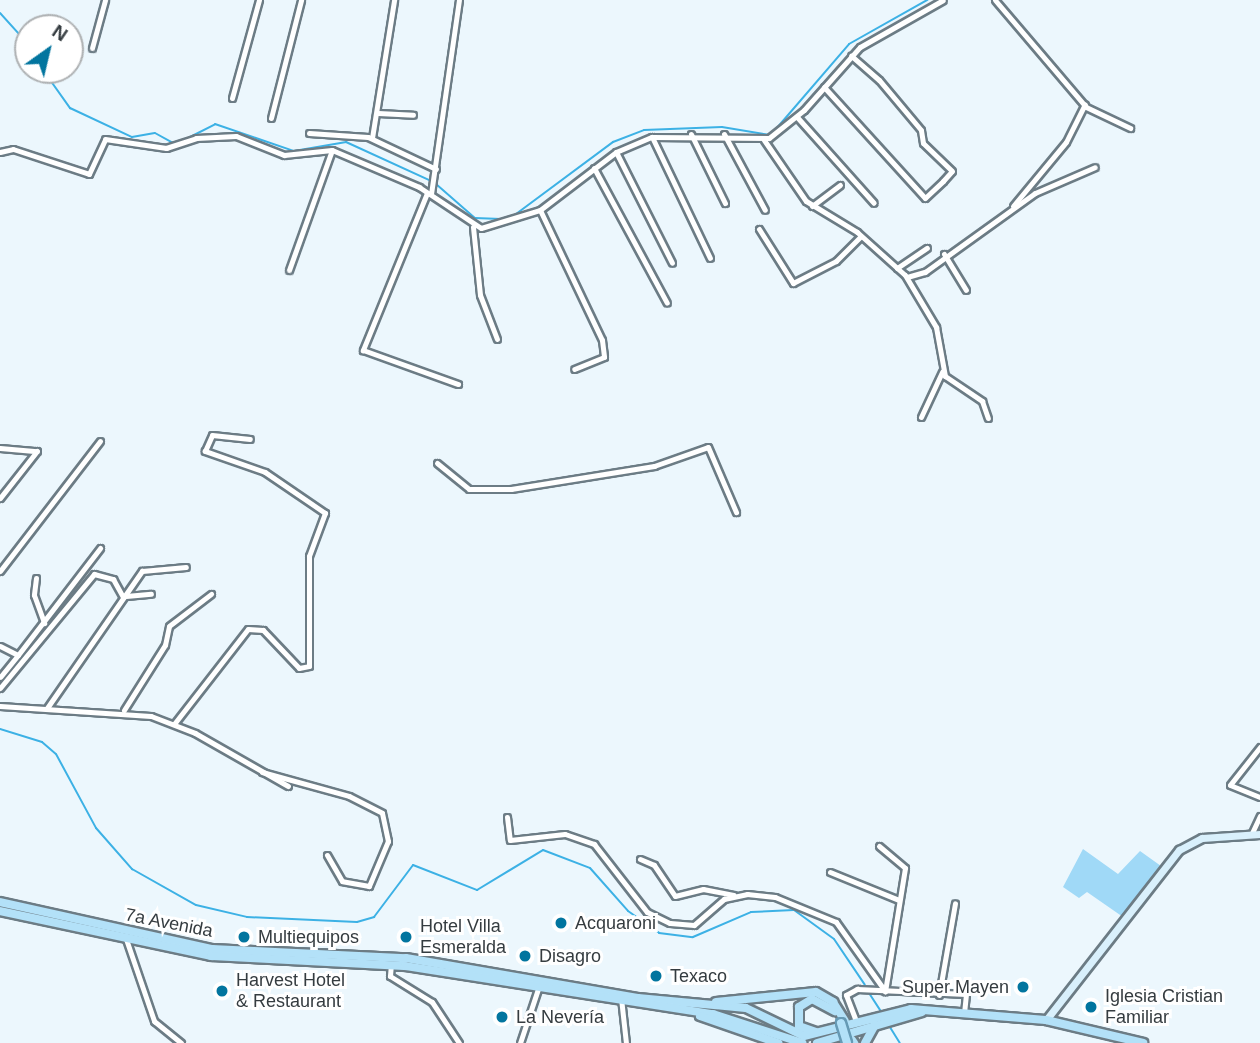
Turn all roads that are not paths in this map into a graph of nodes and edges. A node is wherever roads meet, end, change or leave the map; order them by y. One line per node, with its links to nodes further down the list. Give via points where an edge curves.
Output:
1 (105, 0): 8 (street)
2 (259, 0): 11 (street)
3 (301, 0): 16 (street)
4 (394, 0): 13 (street)
5 (459, 0): 29 (street)
6 (943, 0): 9 (street)
7 (995, 0): 12 (street)
8 (92, 48)
9 (851, 56): 10 (street); 10 (street, via 879,80 921,130 922,141 952,171 925,198)
10 (824, 87): 15 (street)
11 (232, 98)
12 (1085, 101): 17 (street); 35 (street, via 1066,142)
13 (378, 113): 14 (street); 22 (street)
14 (413, 116)
15 (797, 117): 23 (street); 33 (street)
16 (271, 118)
17 (1130, 128)
18 (309, 133): 22 (street)
19 (691, 134): 20 (street); 21 (street); 32 (street)
20 (724, 134): 23 (street); 37 (street)
21 (652, 137): 26 (street); 43 (street)
22 (372, 138): 29 (street)
23 (764, 140): 34 (street)
24 (332, 150): 25 (street, via 284,155 236,136 196,138 166,148 106,139 89,174 13,149); 31 (street, via 354,155); 46 (street)
25 (0, 152)
26 (616, 152): 28 (street); 44 (street)
27 (1095, 167): 35 (street)
28 (594, 168): 36 (street); 49 (street)
29 (436, 171): 31 (street)
30 (840, 185): 34 (street)
31 (429, 194): 38 (street); 53 (street, via 363,351)
32 (725, 203)
33 (874, 203)
34 (812, 206): 40 (street)
35 (1012, 208): 42 (street)
36 (540, 210): 38 (street); 52 (street, via 602,340 604,357)
37 (765, 210)
38 (473, 227): 50 (street, via 480,295)
39 (759, 229): 40 (street, via 793,284 841,258)
40 (862, 236): 45 (street)
41 (927, 248): 45 (street)
42 (944, 254): 47 (street, via 919,275); 48 (street)
43 (710, 258)
44 (672, 263)
45 (897, 268): 47 (street)
46 (289, 270)
47 (905, 275): 51 (street, via 936,327)
48 (966, 290)
49 (667, 303)
50 (497, 339)
51 (943, 365): 54 (street); 55 (street, via 950,383 982,401)
52 (574, 369)
53 (458, 384)
54 (921, 416)
55 (988, 418)
56 (250, 439): 79 (street, via 212,435 205,451 265,472 325,513 309,556 309,666 299,668 262,630 248,629)
57 (100, 441): 66 (street)
58 (0, 448): 61 (street, via 37,451)
59 (437, 463): 63 (street, via 469,489 511,489 654,466 708,447)
60 (0, 487): 61 (street)
61 (8, 488): 62 (street)
62 (0, 498)
63 (736, 512)
64 (100, 548): 71 (street)
65 (186, 567): 70 (street, via 142,571)
66 (0, 571)
67 (36, 578): 71 (street, via 33,595)
68 (150, 594): 70 (street, via 139,590)
69 (211, 594): 78 (street, via 169,626)
70 (123, 597): 75 (street, via 113,579 94,574); 77 (street)
71 (44, 623): 73 (street)
72 (0, 646): 73 (street)
73 (18, 655): 74 (street)
74 (0, 677)
75 (0, 688)
76 (0, 706): 77 (street)
77 (47, 708): 78 (street)
78 (124, 710): 79 (street)
79 (174, 724): 81 (street)
80 (1260, 747): 83 (street, via 1230,785)
81 (262, 772): 82 (street); 89 (street, via 349,796 382,813 388,838 369,886 342,881)
82 (288, 786)
83 (1260, 797)
84 (1260, 816): 87 (street)
85 (507, 817): 92 (street, via 510,840 565,834 594,844 652,917 694,925)
86 (1260, 834): 87 (street)
87 (1251, 835): 106 (street, via 1202,838 1179,850)
88 (879, 846): 93 (street, via 904,865)
89 (327, 855)
90 (640, 859): 92 (street, via 654,866 675,895 703,889)
91 (831, 872): 93 (street)
92 (733, 895): 100 (street, via 775,897 836,922)
93 (899, 900): 100 (street)
94 (0, 902): 98 (main road, 7a Avenida, via 228,951)
95 (955, 902): 101 (street)
96 (0, 911): 97 (main road, 7a Avenida)
97 (126, 939): 98 (main road, 7a Avenida, via 224,957); 112 (street, via 154,1021)
98 (391, 961): 99 (main road, 7a Avenida); 102 (main road, 7a Avenida); 113 (street, via 390,976 432,1002)
99 (538, 989): 102 (main road, 7a Avenida); 114 (street)
100 (885, 991): 101 (street); 107 (street, via 847,992)
101 (939, 995): 105 (street, via 965,994)
102 (621, 999): 103 (main road, 7a Avenida); 104 (main road, 7a Avenida); 115 (street)
103 (709, 1003): 109 (main road, via 817,992 833,1002); 110 (main road, via 755,1011 804,1036)
104 (687, 1012): 116 (main road); 117 (main road, via 734,1019)
105 (964, 1013): 106 (main road); 108 (main road, via 926,1011)
106 (1046, 1020): 120 (main road)
107 (856, 1021): 108 (main road); 110 (main road)
108 (875, 1021): 118 (main road); 119 (main road)
109 (843, 1022): 110 (main road, via 822,1001 804,1001 796,1013 799,1026); 111 (main road, bridge)
110 (822, 1033)
111 (850, 1042)
112 (181, 1043)
113 (459, 1043)
114 (520, 1043)
115 (626, 1043)
116 (778, 1043)
117 (802, 1043)
118 (817, 1043)
119 (865, 1043)
120 (1143, 1043)

